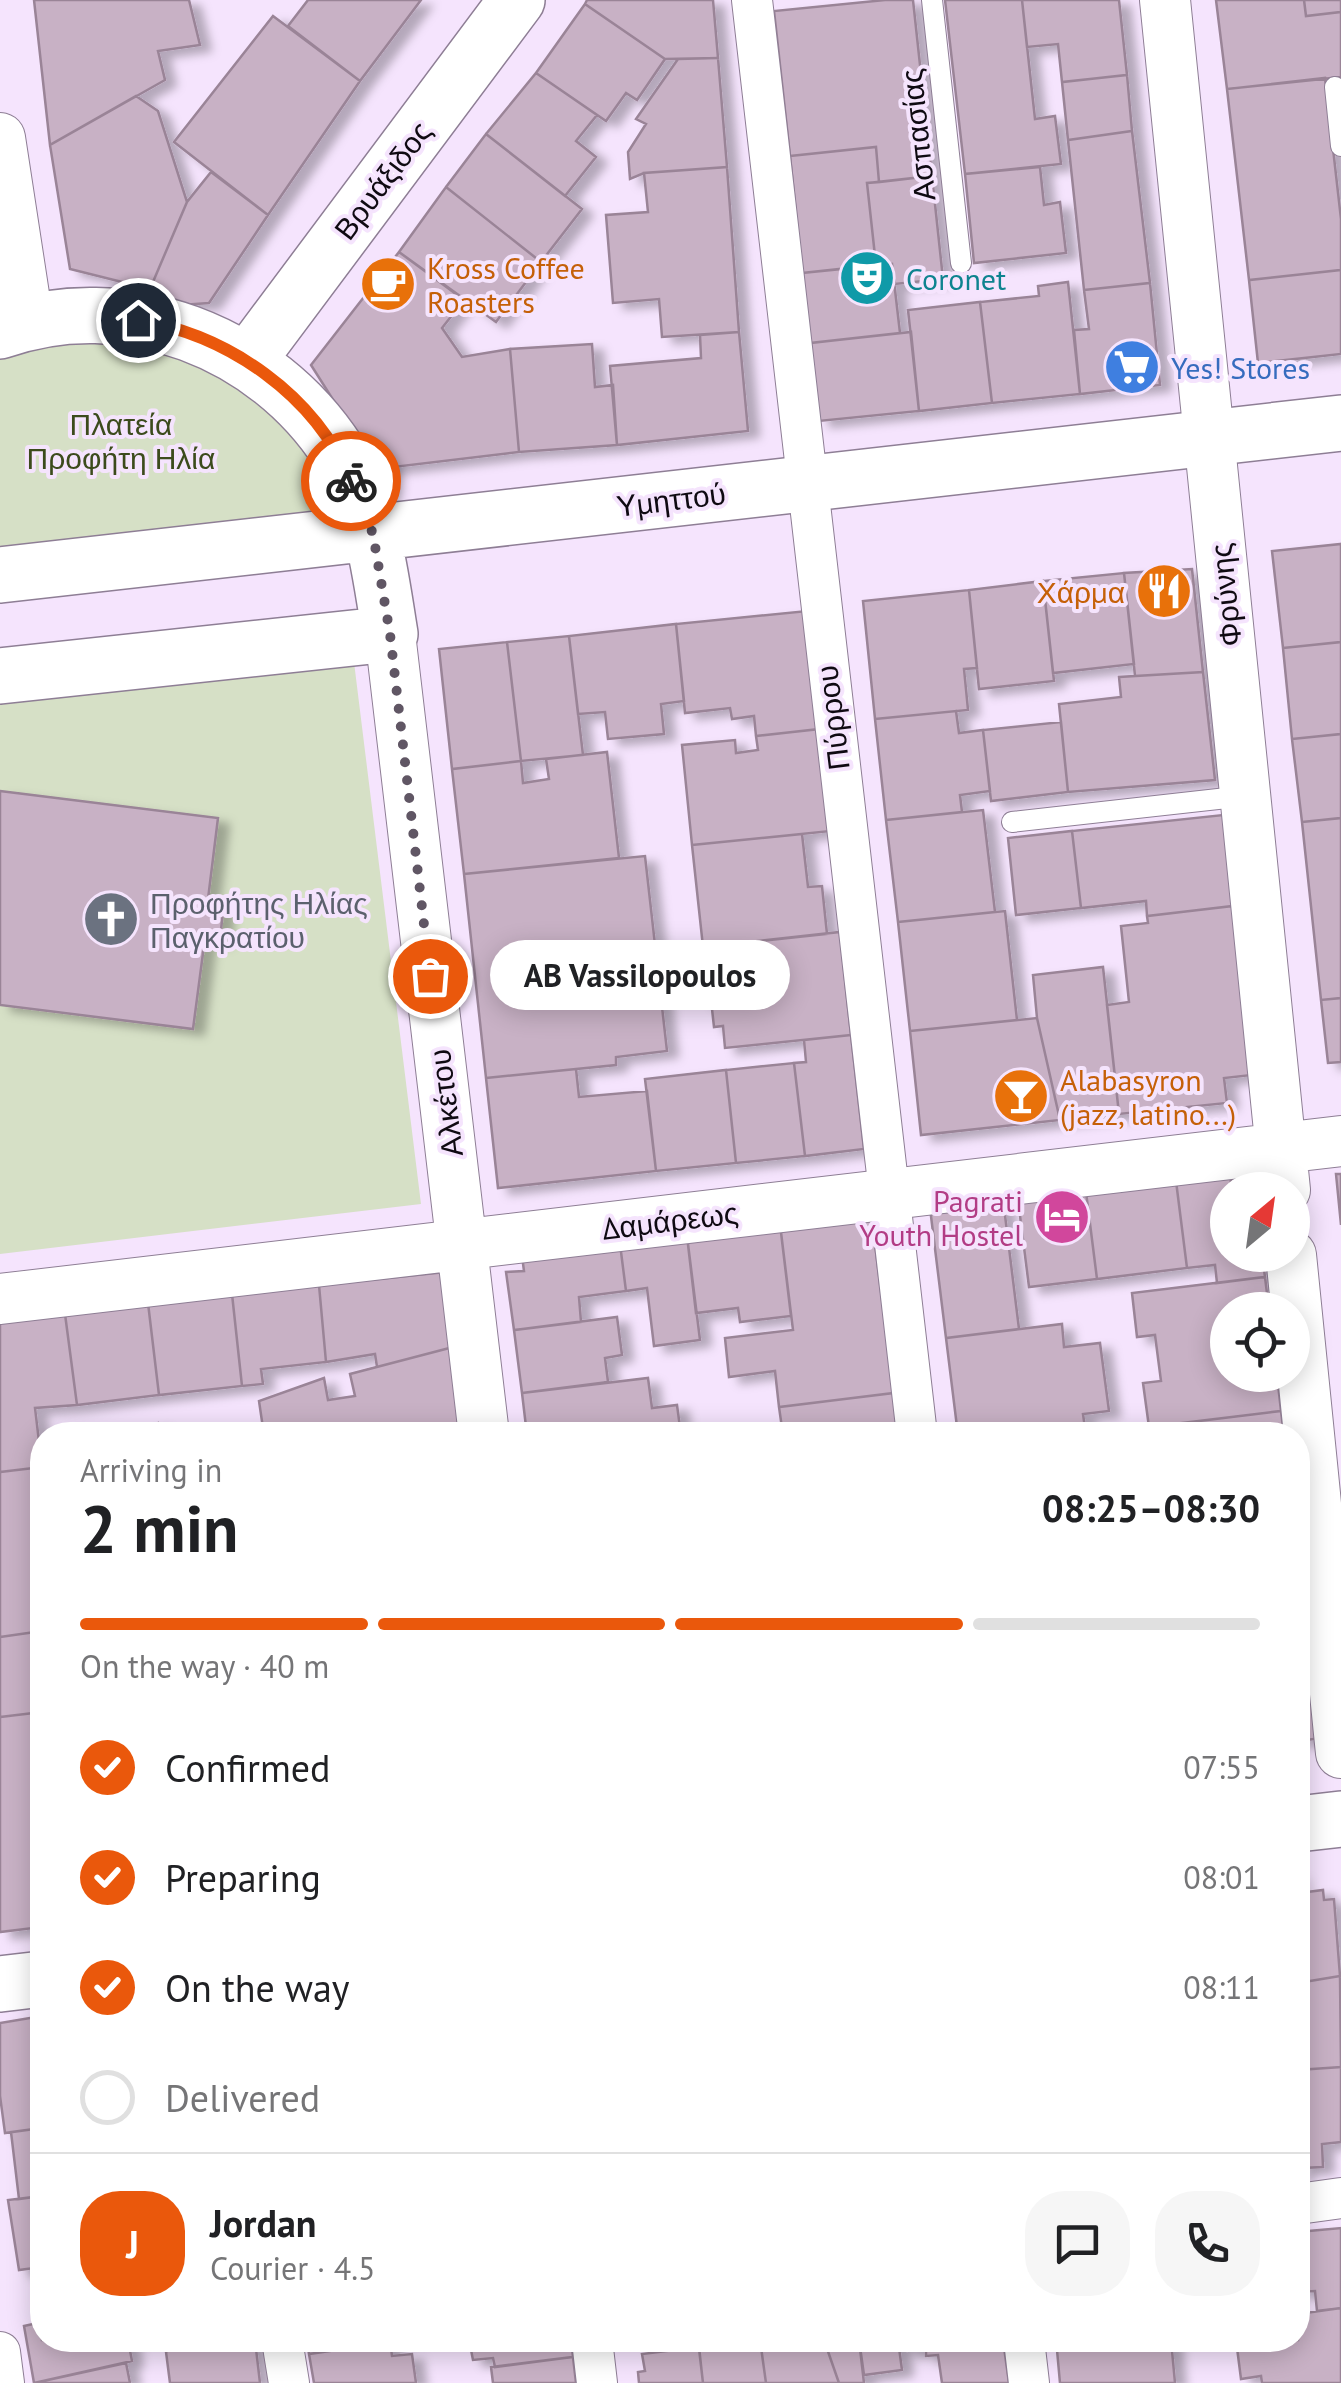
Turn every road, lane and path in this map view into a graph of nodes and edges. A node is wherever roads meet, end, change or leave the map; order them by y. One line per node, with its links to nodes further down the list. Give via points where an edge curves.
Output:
1 (517, 0): 10 (main road, Βρυάξιδος)
2 (752, 0): 13 (street, Πύρρου)
3 (932, 0): 8 (lane, Ασπασίας)
4 (1165, 0): 12 (street, Φρύνης)
5 (1335, 87): 7 (lane)
6 (0, 138): 9 (street)
7 (1341, 146)
8 (962, 263)
9 (14, 326): 10 (main road, via 102,314 174,326)
10 (248, 360): 14 (main road, via 296,399 340,455)
11 (1341, 423): 12 (main road, Υμηττού)
12 (1209, 438): 13 (main road, Υμηττού); 18 (street, Φρύνης)
13 (804, 484): 14 (main road, Υμηττού); 22 (street, Πύρρου)
14 (373, 534): 15 (main road, Υμηττού); 16 (main road, Αλκέτου)
15 (0, 575)
16 (390, 634): 17 (main road); 23 (street, Αλκέτου)
17 (0, 676)
18 (1245, 796): 19 (lane); 21 (street, Φρύνης)
19 (1012, 822)
20 (1341, 1141): 21 (street, Δαμάρεως)
21 (1282, 1169): 22 (street, Δαμάρεως)
22 (889, 1194): 23 (street, Δαμάρεως); 27 (street, Πύρρου)
23 (462, 1245): 25 (street, Δαμάρεως); 26 (street, Αλκέτου)
24 (1293, 1272): 28 (street)
25 (0, 1299)
26 (482, 1422)
27 (915, 1422)
28 (1308, 1422)
29 (1310, 1444): 30 (street)
30 (1341, 1753)
31 (1341, 1819): 32 (main road)
32 (1310, 1823)
33 (30, 1980): 34 (main road)
34 (0, 1984)
35 (1341, 2198): 36 (street)
36 (1310, 2202)
37 (0, 2352): 41 (street)
38 (284, 2352): 42 (street)
39 (593, 2352): 43 (street)
40 (1025, 2352): 44 (street)
41 (4, 2383)
42 (288, 2383)
43 (597, 2383)
44 (1029, 2383)

